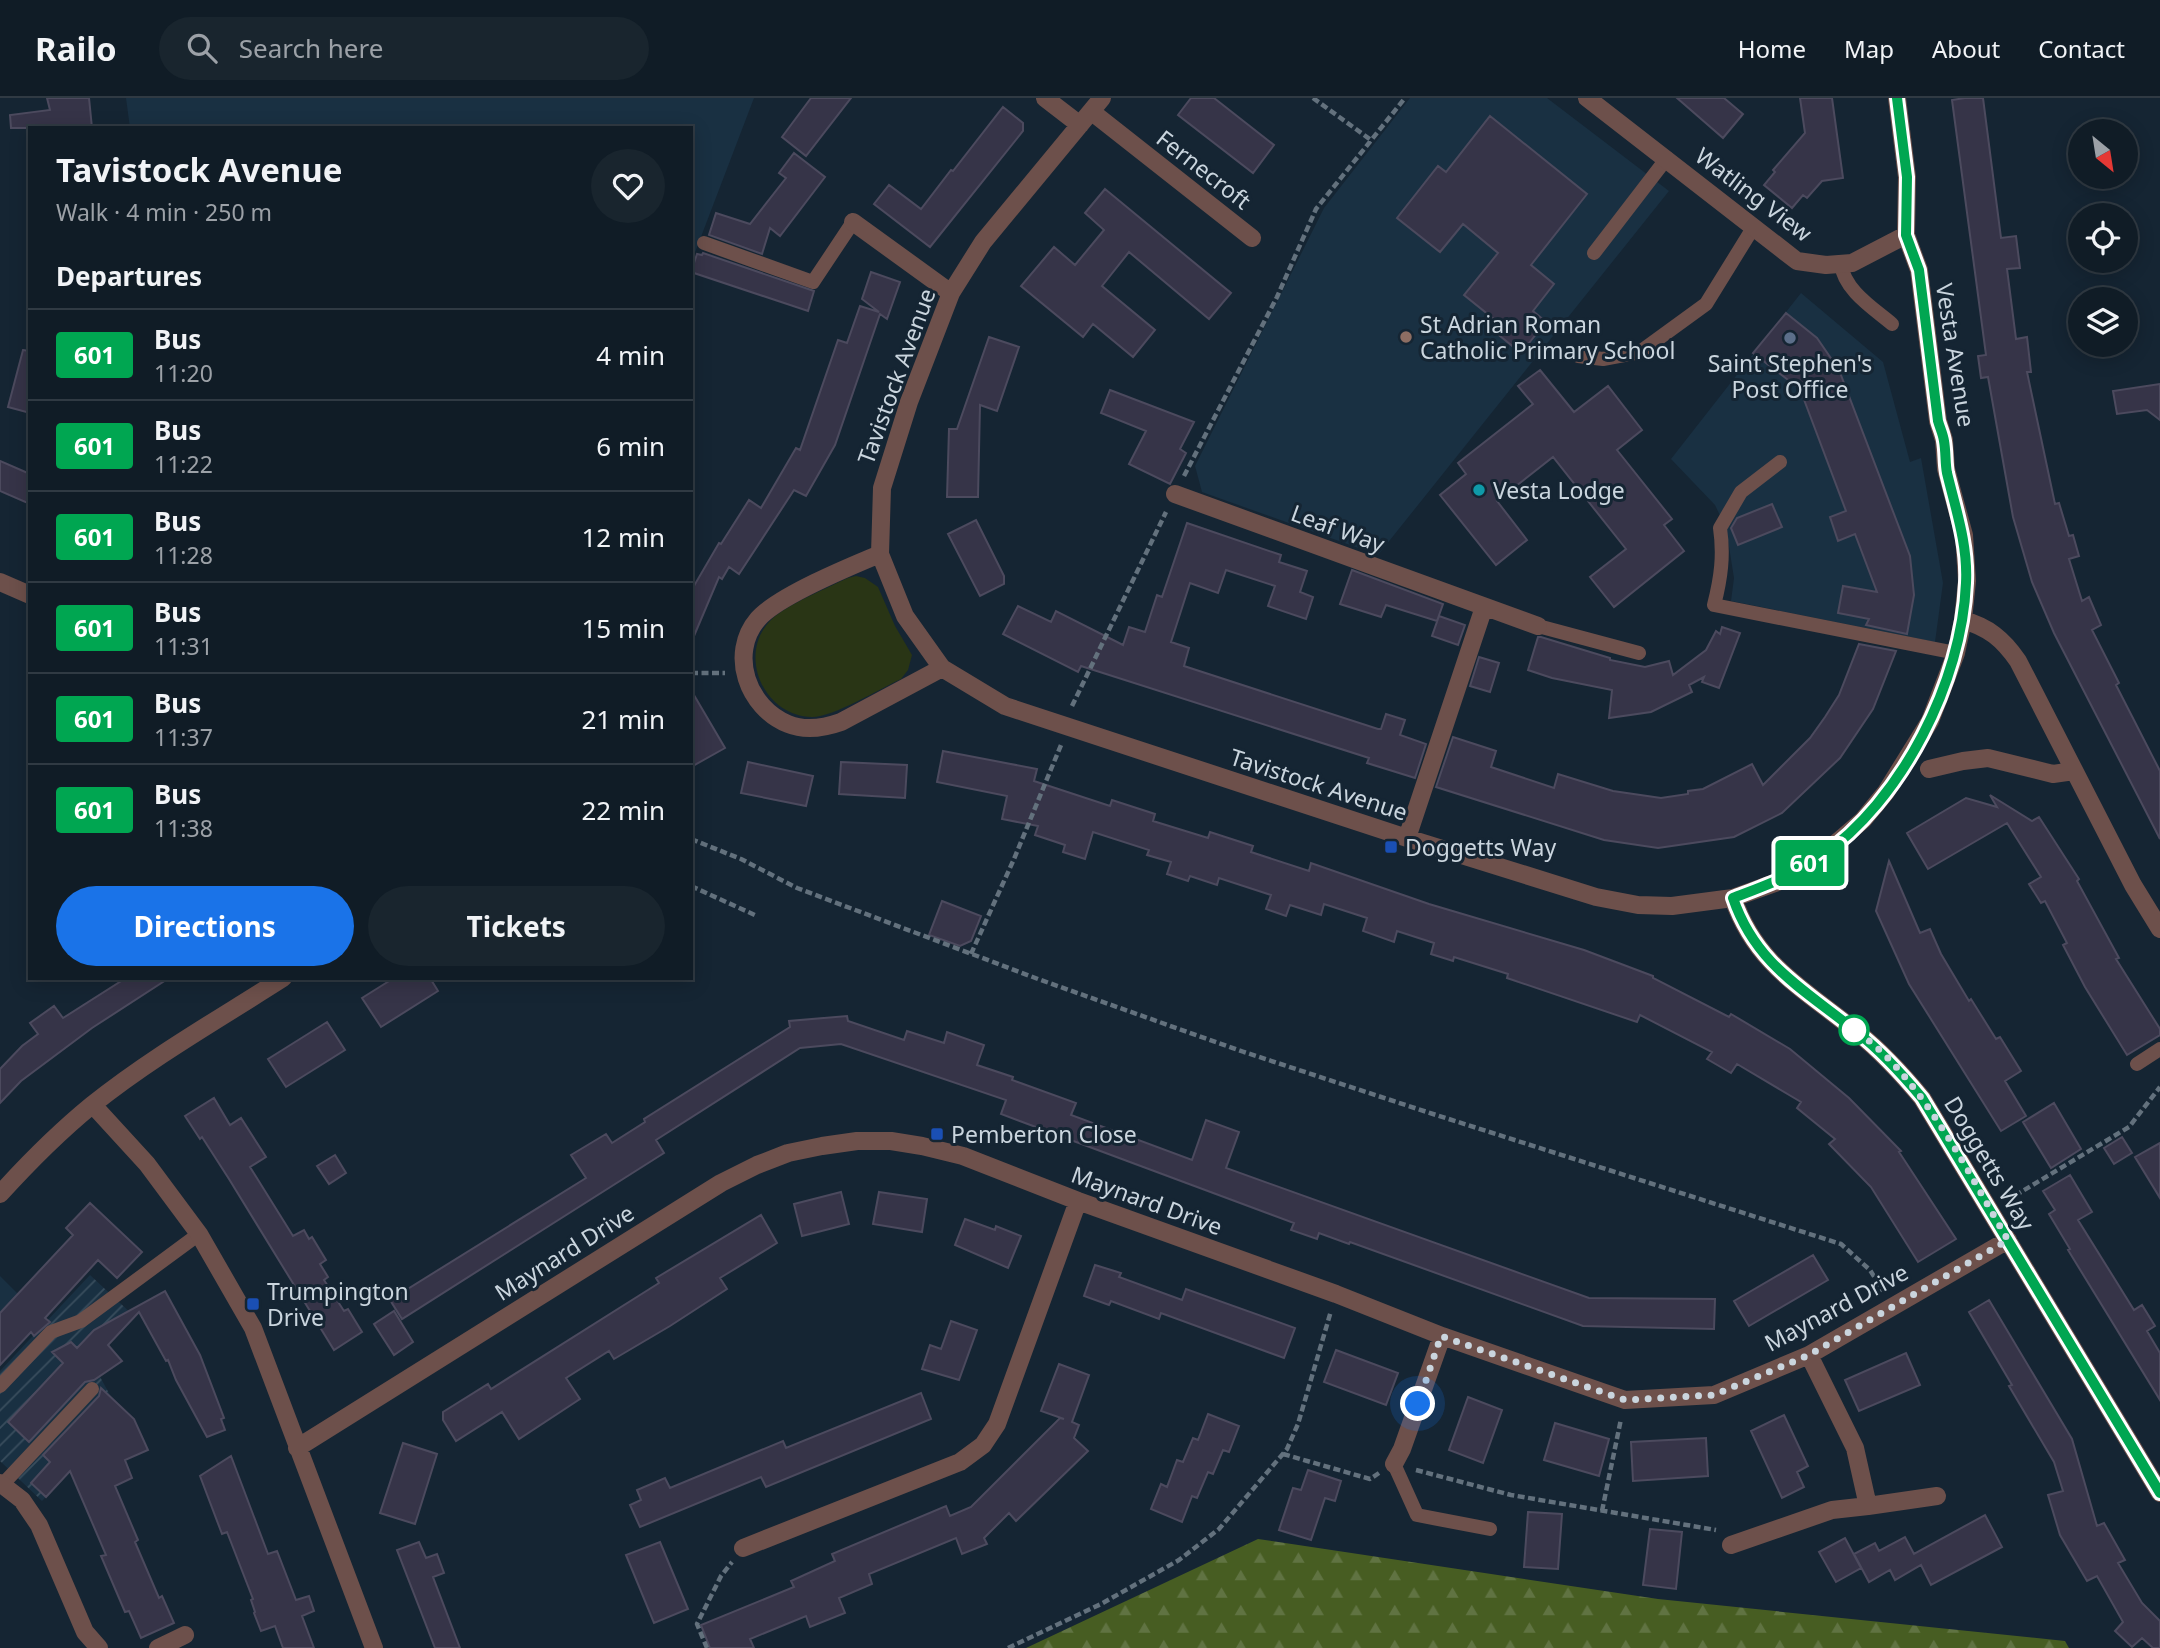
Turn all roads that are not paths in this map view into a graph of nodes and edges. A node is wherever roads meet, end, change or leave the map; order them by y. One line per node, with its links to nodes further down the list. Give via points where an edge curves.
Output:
1 (1045, 98): 4 (street, Fernecroft)
2 (1587, 98): 5 (street, Watling View)
3 (1897, 98): 8 (street, Vesta Avenue, via 1907,177)
4 (1092, 112): 9 (street, Fernecroft); 13 (street, Tavistock Avenue, via 983,243)
5 (1667, 158): 7 (street, Watling View); 11 (lane)
6 (853, 222): 10 (lane, via 813,282); 13 (street)
7 (1753, 228): 12 (street, Watling View, via 1797,261); 15 (lane, via 1706,303 1695,312 1640,352 1603,359)
8 (1906, 235): 12 (street, Watling View, via 1852,263); 22 (street, Vesta Avenue, via 1919,270 1946,469 1964,535 1967,581)
9 (1252, 238)
10 (704, 243)
11 (1594, 253)
12 (1841, 264): 14 (lane, via 1851,288)
13 (951, 293): 18 (street, Tavistock Avenue, via 881,488)
14 (1892, 324)
15 (1578, 356)
16 (1780, 462): 25 (lane, via 1741,492 1720,528 1722,573 1714,605)
17 (1175, 494): 21 (street, Leaf Way)
18 (880, 554): 26 (street, Tavistock Avenue, via 905,616); 26 (street, via 760,617 743,653 750,689 760,705 789,725 815,728 841,722)
19 (0, 582): 20 (street)
20 (28, 594)
21 (1484, 607): 23 (street, Leaf Way); 29 (street)
22 (1963, 620): 25 (street, Vesta Avenue); 28 (street, via 1989,630 2012,652)
23 (1538, 626): 24 (lane)
24 (1639, 653)
25 (1956, 653): 30 (street, Vesta Avenue, via 1930,722 1863,820 1821,856 1783,880)
26 (942, 668): 29 (street, Tavistock Avenue, via 1005,706)
27 (1929, 769): 28 (street, via 1988,758 2046,773)
28 (2074, 771): 31 (street)
29 (1407, 838): 30 (street, Tavistock Avenue, via 1596,897 1638,905)
30 (1733, 898): 39 (street, Doggetts Way, via 1751,938 1766,958 1889,1059 1922,1098)
31 (2160, 929)
32 (280, 980): 35 (street, via 162,1054)
33 (2160, 1049): 34 (lane)
34 (2137, 1064)
35 (93, 1105): 36 (street, via 43,1148); 38 (street, via 147,1164)
36 (0, 1194)
37 (1078, 1201): 40 (street, Maynard Drive); 44 (street, Maynard Drive, via 963,1156 922,1146 857,1141 788,1153 721,1183); 52 (street, via 998,1424 983,1445 960,1462)
38 (200, 1234): 42 (lane, via 81,1321 51,1332); 44 (street, via 253,1328)
39 (2008, 1240): 41 (street, Maynard Drive); 47 (street, Doggetts Way)
40 (1441, 1336): 41 (street, Maynard Drive, via 1625,1400 1714,1395); 45 (street)
41 (1809, 1355): 49 (street, via 1855,1448)
42 (0, 1386)
43 (92, 1389): 46 (lane)
44 (297, 1448): 56 (street)
45 (1394, 1464): 50 (lane, via 1417,1515)
46 (2, 1484): 54 (street, via 22,1500 39,1525 85,1632)
47 (2160, 1493)
48 (1937, 1496): 49 (street)
49 (1868, 1506): 51 (street, via 1832,1510)
50 (1490, 1529)
51 (1731, 1545)
52 (743, 1548)
53 (185, 1635): 55 (street)
54 (99, 1648)
55 (158, 1648)
56 (374, 1648)

